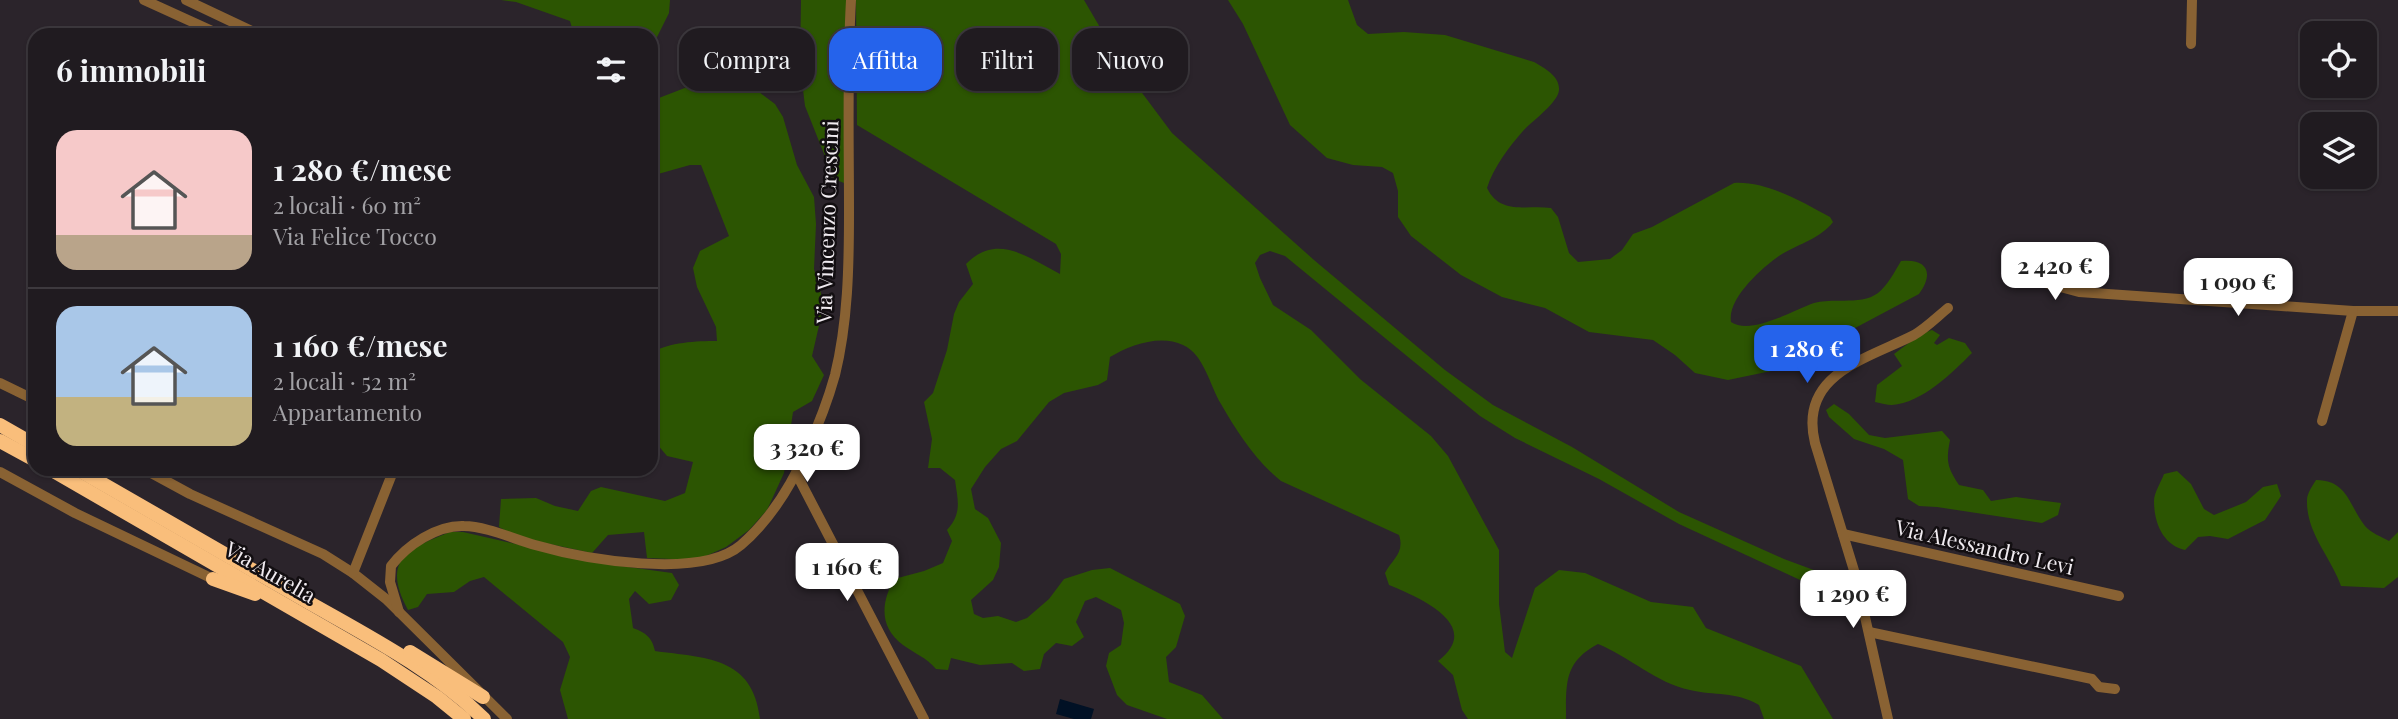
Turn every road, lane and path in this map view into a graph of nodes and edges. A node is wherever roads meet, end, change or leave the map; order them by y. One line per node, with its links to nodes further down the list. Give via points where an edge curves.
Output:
1 (144, 0): 5 (street)
2 (186, 0): 6 (street)
3 (851, 0): 20 (street, Via Vincenzo Crescini, via 849,257 843,323 832,386)
4 (2192, 0): 7 (street)
5 (206, 28)
6 (243, 28)
7 (2191, 44)
8 (2038, 281): 10 (street, via 2079,292)
9 (1948, 308): 26 (street, via 1917,333 1850,365 1816,401 1812,434)
10 (2353, 311): 11 (street); 14 (street)
11 (2398, 311)
12 (0, 383): 13 (street)
13 (28, 397)
14 (2322, 421)
15 (0, 425): 17 (highway)
16 (0, 441): 18 (highway)
17 (28, 441)
18 (28, 456)
19 (0, 472): 28 (street)
20 (796, 473): 31 (street, Via Vincenzo Crescini, via 742,544 706,561 603,559 465,526 433,533 390,568); 38 (street)
21 (62, 476): 30 (highway, Via Aurelia)
22 (89, 476): 25 (highway, Via Aurelia)
23 (157, 476): 27 (street, via 323,554)
24 (391, 476): 27 (street)
25 (116, 491): 34 (highway, via 174,516); 36 (highway, Via Aurelia, via 333,616 457,695)
26 (1843, 534): 29 (street, Via Alessandro Levi); 32 (street)
27 (353, 573): 31 (street)
28 (213, 579): 30 (highway)
29 (2119, 596)
30 (293, 609): 35 (highway, Via Aurelia, via 382,660)
31 (399, 612): 34 (street)
32 (1869, 632): 33 (street, via 2092,679 2099,687); 39 (street)
33 (2115, 689)
34 (483, 697): 37 (street)
35 (464, 719)
36 (484, 719)
37 (508, 719)
38 (924, 719)
39 (1888, 719)

